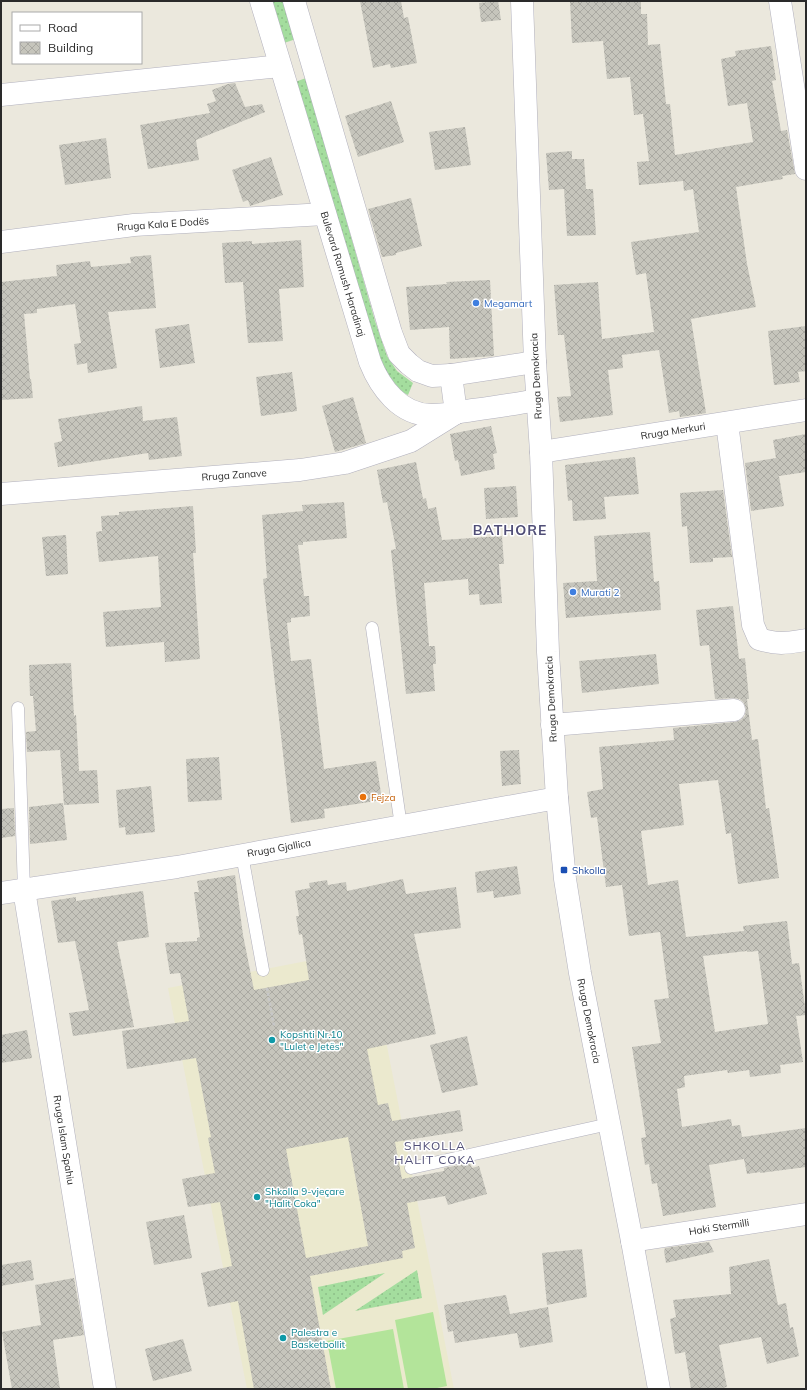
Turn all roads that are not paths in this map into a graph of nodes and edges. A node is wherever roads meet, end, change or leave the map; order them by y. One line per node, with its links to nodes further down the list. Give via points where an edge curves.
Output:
1 (261, 1): 6 (street, Bulevard Ramush Haradinaj)
2 (294, 1): 5 (street)
3 (522, 1): 11 (street, Rruga Demokracia)
4 (780, 1): 8 (street)
5 (313, 64): 6 (street); 12 (street, via 395,346 408,364 418,371 432,376)
6 (280, 66): 7 (street); 9 (street, Bulevard Ramush Haradinaj)
7 (1, 95)
8 (806, 169)
9 (325, 214): 10 (street, Rruga Kala E Dodës, via 134,225); 15 (street, Bulevard Ramush Haradinaj, via 370,362 379,383 404,407 429,415)
10 (1, 242)
11 (535, 362): 12 (street); 13 (street, Rruga Demokracia)
12 (451, 375): 15 (street)
13 (537, 400): 15 (street, Bulevard Ramush Haradinaj); 17 (street, Rruga Demokracia)
14 (806, 410): 16 (street, Rruga Merkuri)
15 (456, 413): 18 (street, Rruga Zanave, via 411,440 345,463 300,470)
16 (728, 423): 17 (street, Rruga Merkuri); 20 (street, via 753,625 759,639 773,643)
17 (540, 452): 23 (street, Rruga Demokracia)
18 (1, 494)
19 (372, 628): 25 (lane)
20 (806, 640)
21 (18, 708): 27 (lane)
22 (734, 710): 23 (street)
23 (552, 725): 24 (street, Rruga Demokracia)
24 (557, 798): 25 (street, Rruga Gjallica); 30 (street, Rruga Demokracia, via 564,879)
25 (401, 826): 26 (street, Rruga Gjallica)
26 (242, 855): 27 (street, Rruga Gjallica); 29 (lane)
27 (24, 890): 28 (street, Rruga Gjallica); 34 (street, Rruga Islam Spahiu)
28 (1, 893)
29 (263, 970)
30 (609, 1124): 31 (lane); 33 (street, Rruga Demokracia)
31 (411, 1168)
32 (806, 1214): 33 (street, Haki Stermilli)
33 (632, 1241): 35 (street, Rruga Demokracia)
34 (104, 1389)
35 (659, 1389)

